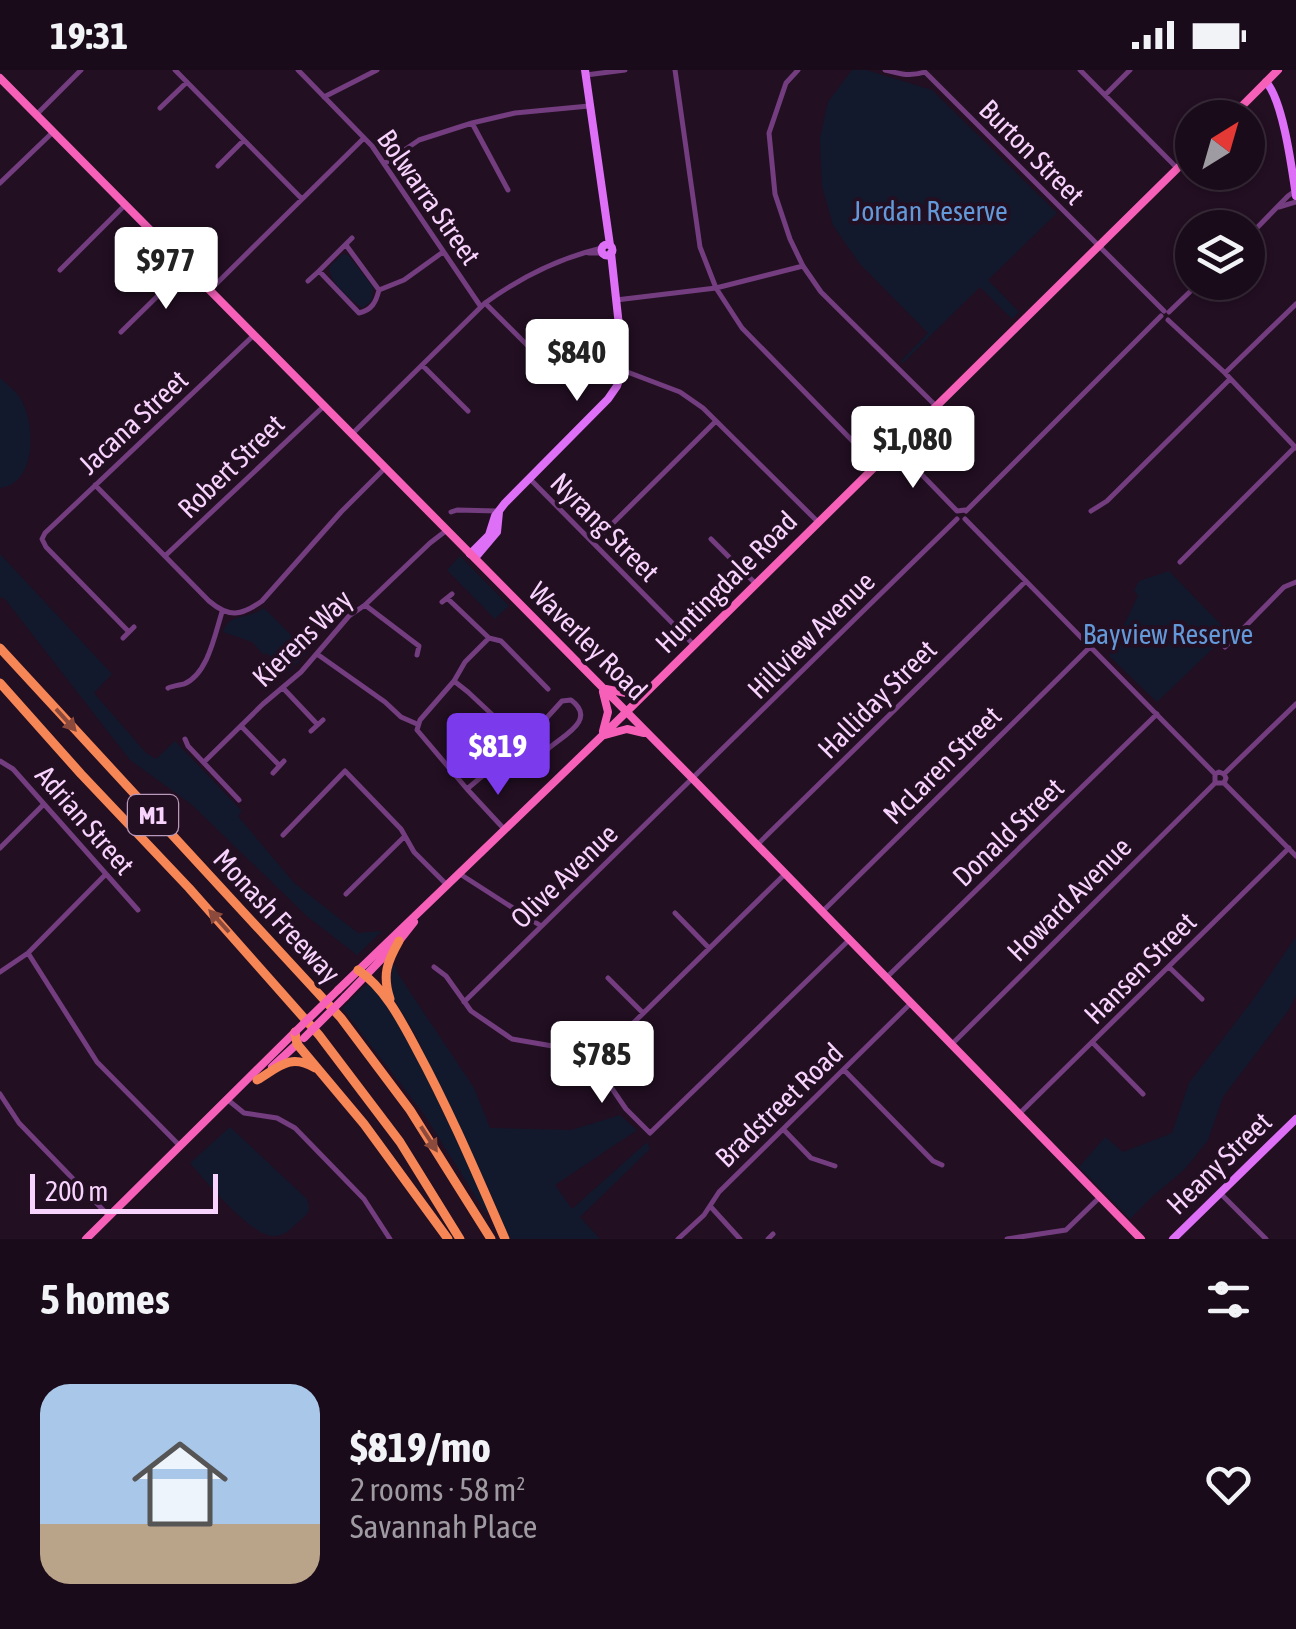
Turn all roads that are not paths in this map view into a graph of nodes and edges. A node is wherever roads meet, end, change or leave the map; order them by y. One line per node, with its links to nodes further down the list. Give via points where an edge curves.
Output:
1 (81, 70): 22 (street)
2 (175, 70): 15 (street)
3 (298, 70): 18 (street, Bolwarra Street)
4 (377, 70): 18 (street)
5 (625, 70): 13 (street)
6 (676, 70): 48 (street, via 700,247)
7 (798, 70): 43 (street, via 786,83 769,133 776,194)
8 (885, 70): 12 (street, Burton Street, via 908,76)
9 (1080, 70): 17 (street)
10 (1130, 70): 17 (street)
11 (1278, 70): 16 (main road)
12 (926, 71): 40 (street, Burton Street)
13 (585, 73): 20 (street)
14 (0, 78): 22 (main road, Waverley Road)
15 (187, 82): 21 (street); 26 (street)
16 (1266, 82): 19 (main road); 33 (street)
17 (1105, 95): 29 (street)
18 (324, 97): 25 (street, Bolwarra Street)
19 (1248, 100)
20 (589, 106): 23 (street); 41 (street)
21 (160, 108)
22 (36, 115): 24 (main road, Waverley Road)
23 (472, 123): 27 (street, via 420,140); 32 (street)
24 (53, 132): 31 (street); 35 (main road, Waverley Road)
25 (364, 138): 27 (street, Bolwarra Street); 34 (street)
26 (244, 140): 28 (street); 34 (street)
27 (384, 164): 42 (street, Bolwarra Street)
28 (218, 166)
29 (1175, 166)
30 (1175, 172): 40 (main road, Huntingdale Road)
31 (0, 183)
32 (508, 190)
33 (1295, 191): 36 (street); 36 (street)
34 (302, 199): 49 (street)
35 (126, 205): 44 (main road, Waverley Road); 45 (street)
36 (1276, 208): 37 (street)
37 (1265, 219)
38 (352, 238): 39 (street)
39 (346, 245): 46 (street); 50 (street)
40 (1098, 247): 55 (street, Burton Street); 64 (main road, Huntingdale Road)
41 (606, 250): 51 (street); 54 (street, via 566,257)
42 (443, 252): 50 (street); 54 (street, Bolwarra Street)
43 (804, 266): 48 (street); 64 (street, via 821,292)
44 (187, 267): 49 (main road, Waverley Road); 56 (street)
45 (60, 270)
46 (318, 271): 47 (street); 50 (street, via 360,314 376,303)
47 (308, 281)
48 (716, 288): 51 (street); 70 (street, via 742,328)
49 (210, 290): 57 (main road, Waverley Road)
50 (379, 290)
51 (616, 300): 60 (street)
52 (1183, 300): 55 (street)
53 (1296, 304): 61 (street)
54 (483, 305): 58 (street, Bolwarra Street); 59 (street)
55 (1166, 315): 61 (street, Burton Street); 75 (street)
56 (121, 332)
57 (254, 335): 63 (main road, Waverley Road); 73 (street, Jacana Street)
58 (532, 350)
59 (422, 365): 65 (street); 67 (street)
60 (622, 370): 66 (street, via 680,392); 72 (street, via 608,400)
61 (1224, 373): 62 (street, Burton Street)
62 (1230, 379): 68 (street, Burton Street); 76 (street)
63 (324, 406): 67 (main road, Waverley Road); 85 (street, Robert Street)
64 (936, 406): 69 (main road, Huntingdale Road)
65 (468, 412)
66 (716, 421): 81 (street); 84 (street)
67 (352, 434): 71 (main road, Waverley Road)
68 (1295, 447): 87 (street)
69 (895, 448): 70 (main road, Huntingdale Road); 74 (street)
70 (877, 465): 81 (main road, Huntingdale Road)
71 (385, 468): 82 (main road, Waverley Road); 93 (street, via 262,601 250,610)
72 (530, 479): 78 (street); 84 (street, Nyrang Street)
73 (95, 485): 85 (street); 94 (street, Jacana Street, via 42,539 131,630)
74 (957, 510): 75 (street); 79 (street)
75 (966, 511): 80 (street)
76 (1091, 511)
77 (451, 512): 78 (street)
78 (500, 512): 86 (street)
79 (957, 519): 80 (street); 125 (street, Hillview Avenue)
80 (966, 520): 88 (street)
81 (818, 523): 90 (main road, Huntingdale Road)
82 (445, 528): 86 (main road, Waverley Road); 92 (street, Kierens Way)
83 (711, 539): 90 (street)
84 (593, 543): 96 (street, Nyrang Street)
85 (165, 556): 93 (street)
86 (473, 556): 104 (main road, Waverley Road)
87 (1180, 562)
88 (1026, 580): 97 (street); 134 (street, Halliday Street)
89 (1296, 582): 98 (street)
90 (756, 584): 96 (main road, Huntingdale Road)
91 (447, 598): 95 (street)
92 (365, 604): 100 (street, Kierens Way); 101 (street, via 420,646)
93 (222, 612): 105 (street, via 196,674)
94 (123, 638)
95 (489, 638): 103 (street); 107 (street)
96 (694, 645): 108 (main road, Huntingdale Road)
97 (1091, 646): 111 (street); 145 (street, McLaren Street)
98 (1224, 647)
99 (0, 648): 187 (highway, Monash Freeway / M1, one-way to 187, via 341,1018 410,1110)
100 (317, 654): 106 (street, Kierens Way); 113 (street)
101 (416, 655)
102 (0, 682): 186 (highway, Monash Freeway / M1, one-way to 102, via 400,1142 319,1035)
103 (454, 682): 112 (street); 113 (street)
104 (601, 687): 108 (main road); 110 (main road, Waverley Road); 117 (main road, via 608,712)
105 (168, 688)
106 (282, 688): 114 (street, Kierens Way); 115 (street, via 320,722)
107 (548, 688)
108 (647, 692): 110 (main road, Huntingdale Road)
109 (1296, 704): 124 (street)
110 (626, 712): 116 (main road, Waverley Road); 117 (main road, Huntingdale Road)
111 (1157, 714): 123 (street); 157 (street, Donald Street)
112 (499, 722)
113 (417, 724): 128 (street)
114 (241, 726): 120 (street, Kierens Way); 122 (street, via 281,763)
115 (311, 731)
116 (648, 735): 117 (main road, via 626,729); 125 (main road, Waverley Road)
117 (602, 736): 131 (main road, Huntingdale Road)
118 (185, 739): 120 (street)
119 (0, 761): 130 (street, Adrian Street)
120 (204, 762): 129 (street)
121 (496, 763): 121 (street, via 562,701 580,708 578,723 532,768); 128 (street)
122 (274, 773)
123 (1215, 774): 124 (street); 126 (street)
124 (1224, 774): 127 (street)
125 (693, 779): 134 (main road, Waverley Road); 147 (street, Olive Avenue)
126 (1215, 783): 127 (street); 165 (street, Howard Avenue)
127 (1224, 783): 136 (street)
128 (467, 789): 131 (street)
129 (240, 800)
130 (44, 804): 135 (street); 138 (street, Adrian Street)
131 (505, 830): 139 (main road, Huntingdale Road)
132 (284, 834): 133 (street, via 345,771)
133 (405, 836): 141 (street); 142 (street)
134 (758, 845): 140 (main road, Waverley Road)
135 (0, 848)
136 (1289, 848): 137 (street); 153 (street, Hansen Street)
137 (1296, 856)
138 (106, 874): 143 (street, Adrian Street); 151 (street)
139 (460, 874): 141 (main road, Huntingdale Road); 147 (street)
140 (786, 874): 145 (main road, Waverley Road); 150 (street)
141 (448, 886): 146 (main road, Huntingdale Road)
142 (346, 894)
143 (138, 910)
144 (674, 912): 150 (street)
145 (822, 912): 148 (main road, Waverley Road)
146 (419, 914): 149 (main road, Huntingdale Road); 155 (main road, Huntingdale Road)
147 (541, 926): 159 (street, Olive Avenue)
148 (849, 940): 157 (main road, Waverley Road); 166 (street, via 650,1133)
149 (400, 942): 155 (main road, Huntingdale Road); 161 (highway, via 385,973)
150 (709, 948): 162 (street)
151 (28, 953): 154 (street); 176 (street, via 98,1062)
152 (434, 967): 159 (street)
153 (1169, 968): 158 (street); 164 (street, Hansen Street)
154 (0, 972)
155 (362, 973): 161 (highway); 163 (main road, Huntingdale Road, bridge)
156 (608, 978): 162 (street)
157 (886, 978): 160 (main road, Waverley Road)
158 (1202, 999)
159 (464, 1002): 166 (street, via 512,1039)
160 (911, 1003): 165 (main road, Waverley Road); 167 (street, Bradstreet Road)
161 (394, 1011): 188 (highway)
162 (643, 1013): 166 (street, via 616,1040)
163 (298, 1039): 168 (highway); 169 (main road, Huntingdale Road); 172 (main road, Huntingdale Road)
164 (1093, 1043): 171 (street); 173 (street, Hansen Street)
165 (951, 1045): 173 (main road, Waverley Road)
166 (587, 1052)
167 (844, 1069): 175 (street, Bradstreet Road); 178 (street)
168 (322, 1072): 169 (highway, via 296,1060); 185 (highway)
169 (258, 1080): 172 (main road, Huntingdale Road)
170 (0, 1094): 182 (street, via 18,1123)
171 (1143, 1094)
172 (230, 1098): 176 (main road, Huntingdale Road); 184 (street, via 244,1113 296,1128 364,1199)
173 (1018, 1114): 180 (main road, Waverley Road)
174 (1296, 1119): 179 (street, Heany Street)
175 (784, 1130): 177 (street, via 811,1158); 181 (street, Bradstreet Road)
176 (180, 1147): 182 (main road, Huntingdale Road)
177 (835, 1166)
178 (942, 1166)
179 (1221, 1194): 193 (street, Heany Street); 194 (street)
180 (1100, 1197): 191 (street, via 1066,1230); 192 (main road, Waverley Road)
181 (710, 1206): 189 (street, Bradstreet Road); 190 (street)
182 (109, 1216): 183 (main road, Huntingdale Road)
183 (86, 1239)
184 (390, 1239)
185 (448, 1239)
186 (460, 1239)
187 (491, 1239)
188 (505, 1239)
189 (678, 1239)
190 (740, 1239)
191 (1007, 1239)
192 (1141, 1239)
193 (1173, 1239)
194 (1266, 1239)

